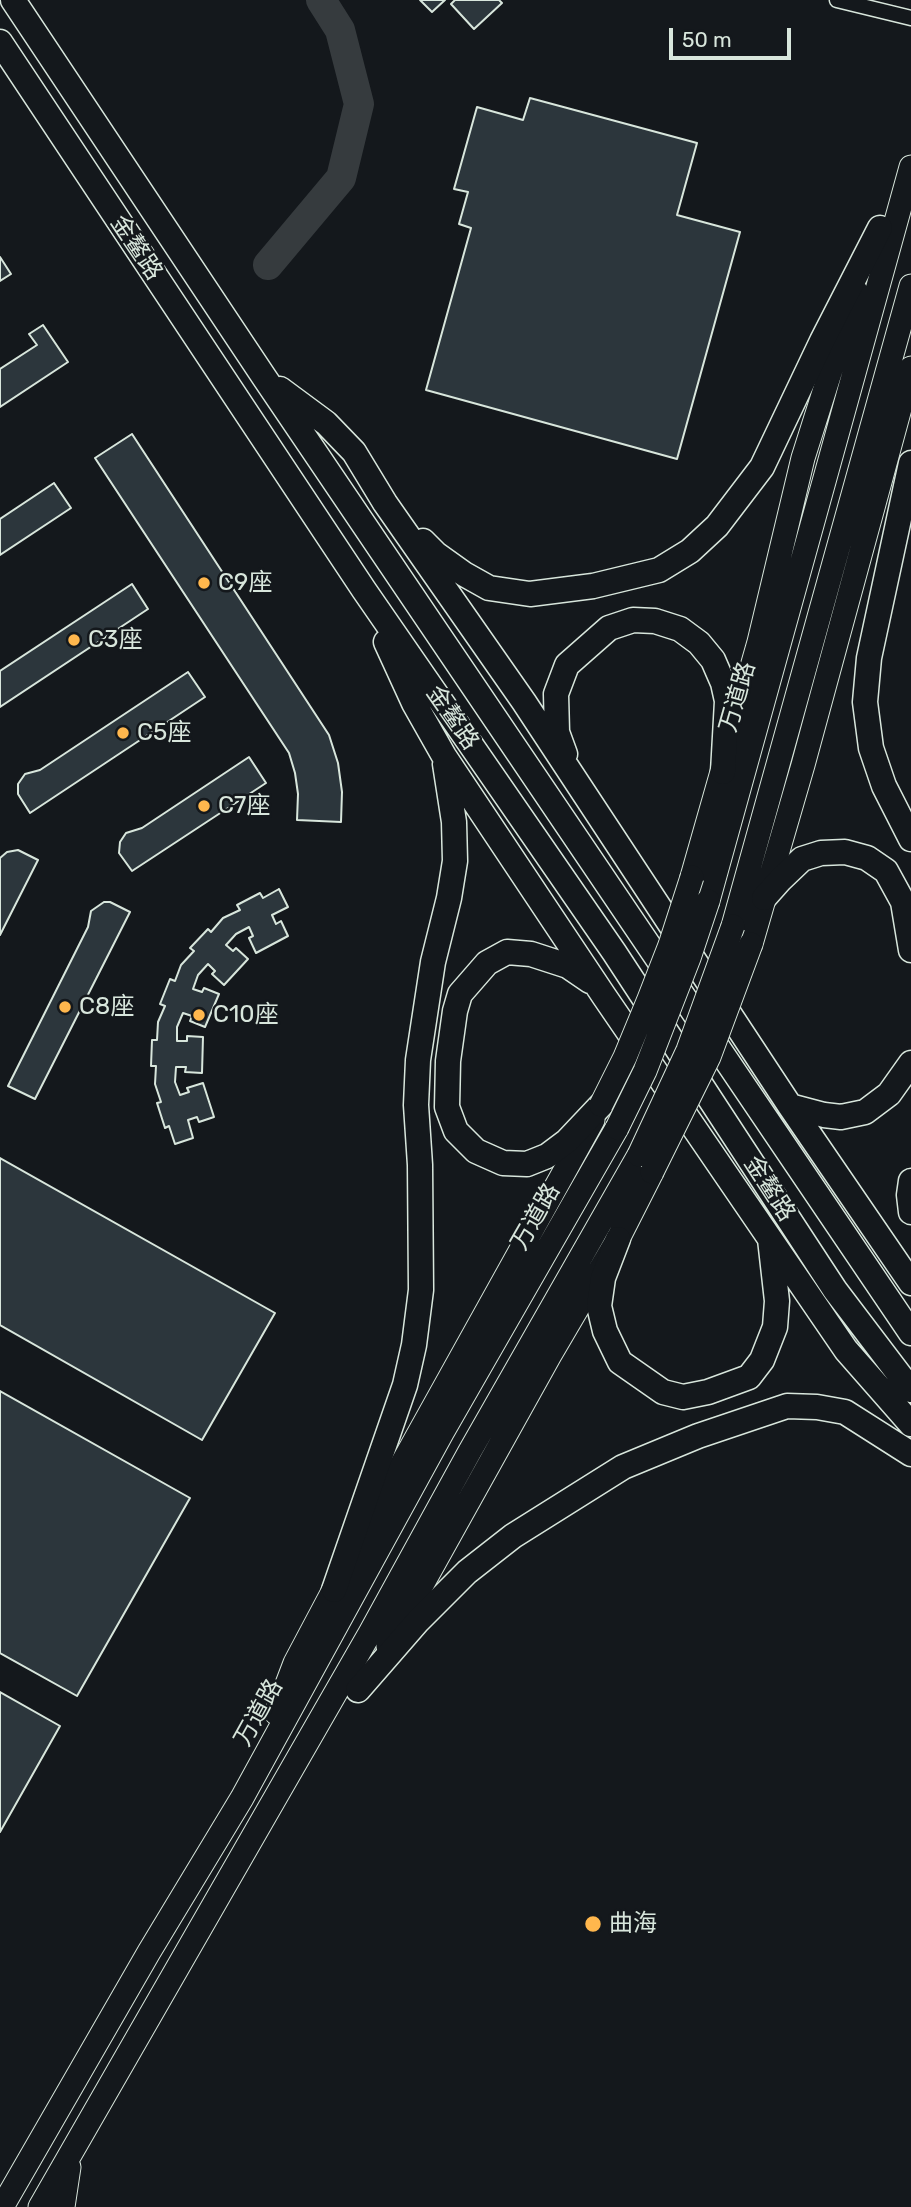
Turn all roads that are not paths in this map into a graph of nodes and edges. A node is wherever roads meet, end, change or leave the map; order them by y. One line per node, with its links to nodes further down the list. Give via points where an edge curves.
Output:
1 (13, 0): 10 (highway, 金鳌路)
2 (837, 0): 3 (street)
3 (911, 18)
4 (0, 42): 13 (highway, 金鳌路)
5 (911, 155): 7 (main road)
6 (911, 167): 36 (main road, 万道路, bridge, via 708,901 645,1071)
7 (880, 228): 12 (highway, via 762,467 717,526 690,551 659,570 593,586 530,594 489,589 436,554); 15 (main road, via 803,458)
8 (911, 286): 24 (main road, bridge, via 733,926)
9 (911, 368): 18 (main road)
10 (264, 377): 12 (highway, via 326,423 354,452); 30 (highway, 金鳌路)
11 (911, 463): 17 (highway, via 869,658 865,702 871,748)
12 (385, 503): 16 (highway)
13 (364, 590): 14 (highway, via 414,703); 31 (highway, 金鳌路, via 614,952 835,1290)
14 (444, 756): 20 (highway); 34 (highway, via 455,861 418,1060 421,1290 414,1345 405,1385)
15 (723, 772): 16 (highway, via 727,701 713,660 680,629 633,620 609,628 567,665 556,694 557,732); 22 (main road, bridge, via 670,945)
16 (578, 787): 23 (highway)
17 (911, 839)
18 (764, 898): 19 (highway, via 802,859 845,852 867,858 886,871 903,902); 24 (main road, bridge, via 709,1057)
19 (911, 950)
20 (604, 996): 22 (highway, via 568,966 507,952 486,963 460,994 448,1061 447,1107 456,1131 476,1152 503,1163 527,1164 547,1156); 27 (highway)
21 (911, 1063): 23 (highway, via 890,1094 865,1112 841,1117)
22 (601, 1105): 34 (main road)
23 (790, 1106): 29 (highway)
24 (646, 1163): 28 (main road); 37 (main road)
25 (911, 1181): 26 (highway)
26 (911, 1212)
27 (769, 1235): 28 (highway, via 777,1301 775,1327 762,1360 749,1377 682,1397 663,1392 620,1362 604,1331 599,1306 603,1278); 32 (highway, via 846,1350)
28 (618, 1239): 35 (main road, via 395,1635)
29 (911, 1283)
30 (911, 1334)
31 (911, 1390)
32 (911, 1424)
33 (911, 1454): 35 (highway, via 845,1412 787,1406 623,1467 513,1535 467,1572)
34 (334, 1590): 36 (main road, via 295,1663)
35 (358, 1690): 37 (main road)
36 (242, 1798): 38 (main road, 万道路)
37 (272, 1805): 39 (main road)
38 (44, 2133): 40 (main road); 41 (main road, 万道路)
39 (74, 2147): 42 (main road); 43 (main road)
40 (0, 2176)
41 (2, 2207)
42 (40, 2207)
43 (63, 2207)

